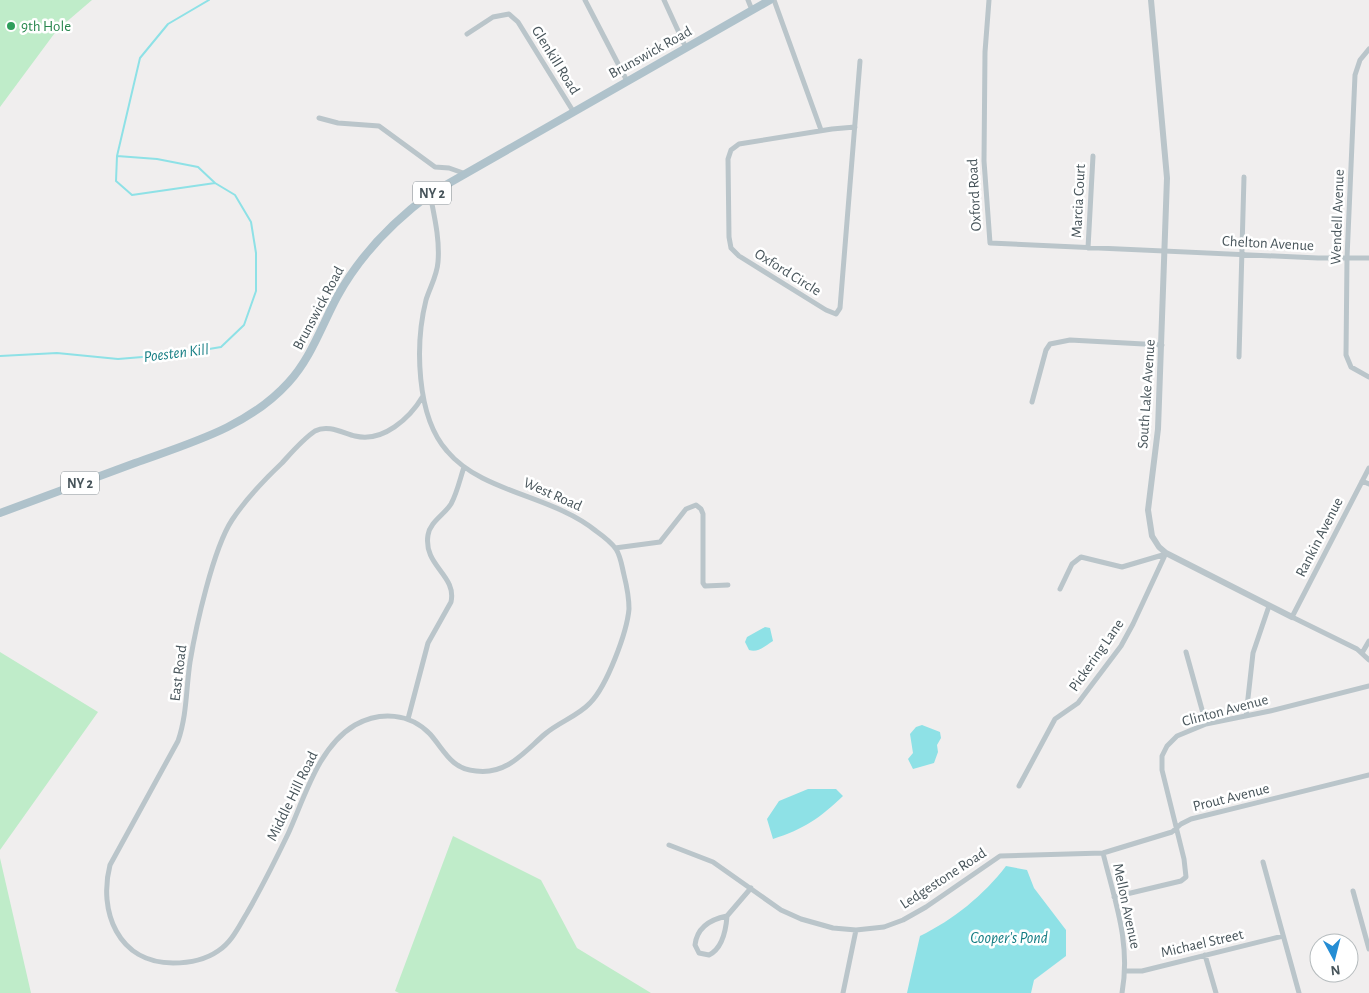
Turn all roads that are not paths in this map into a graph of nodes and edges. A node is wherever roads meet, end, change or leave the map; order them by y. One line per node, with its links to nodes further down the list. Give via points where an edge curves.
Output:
1 (585, 0): 13 (street)
2 (664, 0): 10 (street)
3 (748, 0): 8 (street)
4 (770, 0): 8 (main road, Brunswick Road / NY 2)
5 (774, 0): 17 (street)
6 (989, 0): 22 (street, Oxford Road, via 984,161 988,241 994,244)
7 (1151, 0): 23 (street, South Lake Avenue, via 1167,178)
8 (752, 10): 10 (main road, Brunswick Road / NY 2)
9 (467, 34): 14 (street, Glenkill Road, via 493,18 509,14 518,22)
10 (686, 48): 13 (main road, Brunswick Road / NY 2)
11 (1369, 49): 25 (street, Wendell Avenue, via 1360,60 1355,75)
12 (860, 61): 16 (street, Oxford Circle)
13 (627, 81): 14 (main road, Brunswick Road / NY 2)
14 (573, 111): 19 (main road, Brunswick Road / NY 2)
15 (319, 118): 19 (street, via 379,126 435,167)
16 (856, 127): 17 (street, Oxford Circle); 17 (street, Oxford Circle, via 840,308 836,314 739,256 731,248 729,237 728,159 731,150 739,144)
17 (821, 130)
18 (1093, 156): 22 (street, Marcia Court)
19 (466, 174): 21 (main road, Brunswick Road / NY 2)
20 (1244, 177): 24 (street)
21 (430, 194): 30 (street, West Road, via 439,256 422,323); 36 (main road, Brunswick Road / NY 2, via 388,228 367,251 350,274 302,366 271,400 251,415 213,434)
22 (1088, 248): 23 (street, Oxford Road)
23 (1165, 251): 24 (street, Chelton Avenue); 27 (street, South Lake Avenue)
24 (1243, 254): 25 (street, Chelton Avenue); 28 (street)
25 (1347, 258): 26 (street, Chelton Avenue); 29 (street, Wendell Avenue, via 1346,355 1351,368)
26 (1369, 258)
27 (1162, 345): 31 (street, via 1070,340 1050,344); 38 (street, South Lake Avenue, via 1158,429 1148,510 1152,536)
28 (1239, 357)
29 (1369, 377)
30 (423, 396): 32 (street, West Road, via 434,436); 63 (street, East Road, via 408,415 382,434 361,437 329,428 316,431 274,470 243,505 224,535 197,628 190,662 185,720 178,741 110,865 106,894 111,922 118,934 150,959 164,963 191,962 220,950)
31 (1032, 402)
32 (464, 467): 37 (street, West Road, via 482,478 573,514); 49 (street, via 453,500 428,535 430,557 446,578 453,595 428,644)
33 (1369, 468): 34 (street, Rankin Avenue)
34 (1362, 481): 35 (street); 42 (street, Rankin Avenue)
35 (1369, 484)
36 (0, 513)
37 (615, 548): 39 (street, via 660,542 686,509 696,505 703,514 703,583 714,587); 49 (street, via 628,594 627,624 599,691 583,709 548,732 509,765 484,771 470,770 452,762 429,734)
38 (1166, 553): 40 (street, via 1122,567 1081,557 1072,564); 41 (street, South Lake Avenue); 52 (street, Pickering Lane, via 1121,646 1078,703 1055,719)
39 (728, 585)
40 (1060, 589)
41 (1269, 606): 42 (street, South Lake Avenue); 48 (street, via 1253,653)
42 (1292, 617): 45 (street, South Lake Avenue)
43 (1369, 641): 45 (street)
44 (1186, 652): 50 (street)
45 (1362, 653): 46 (street, South Lake Avenue)
46 (1369, 660)
47 (1369, 686): 48 (street, Clinton Avenue)
48 (1246, 716): 50 (street, Clinton Avenue)
49 (408, 719): 63 (street, Middle Hill Road, via 388,716 363,721 333,744 319,766 263,885)
50 (1206, 724): 53 (street, Clinton Avenue, via 1177,736 1162,756 1167,796)
51 (1369, 775): 53 (street, Prout Avenue, via 1191,819)
52 (1019, 786)
53 (1176, 828): 55 (street, Prout Avenue, via 1157,838); 59 (street, Clinton Avenue, via 1184,860 1184,879)
54 (669, 845): 57 (street, Ledgestone Road, via 713,862)
55 (1104, 853): 59 (street, Mellon Avenue); 61 (street, Ledgestone Road, via 1000,856 903,920 884,927)
56 (1263, 862): 62 (street)
57 (751, 888): 60 (street); 61 (street, Ledgestone Road, via 781,910 801,919 833,928)
58 (1353, 891): 64 (street)
59 (1114, 897): 66 (street, Mellon Avenue, via 1126,948)
60 (727, 916): 60 (street, via 716,951 709,956 699,953 695,944 699,931 714,920)
61 (856, 930): 67 (street)
62 (1283, 936): 65 (street, Michael Street); 70 (street)
63 (229, 941)
64 (1369, 949)
65 (1205, 955): 66 (street, Michael Street, via 1142,971); 69 (street)
66 (1126, 971): 68 (street, Mellon Avenue)
67 (843, 993)
68 (1122, 993)
69 (1216, 993)
70 (1299, 993)

